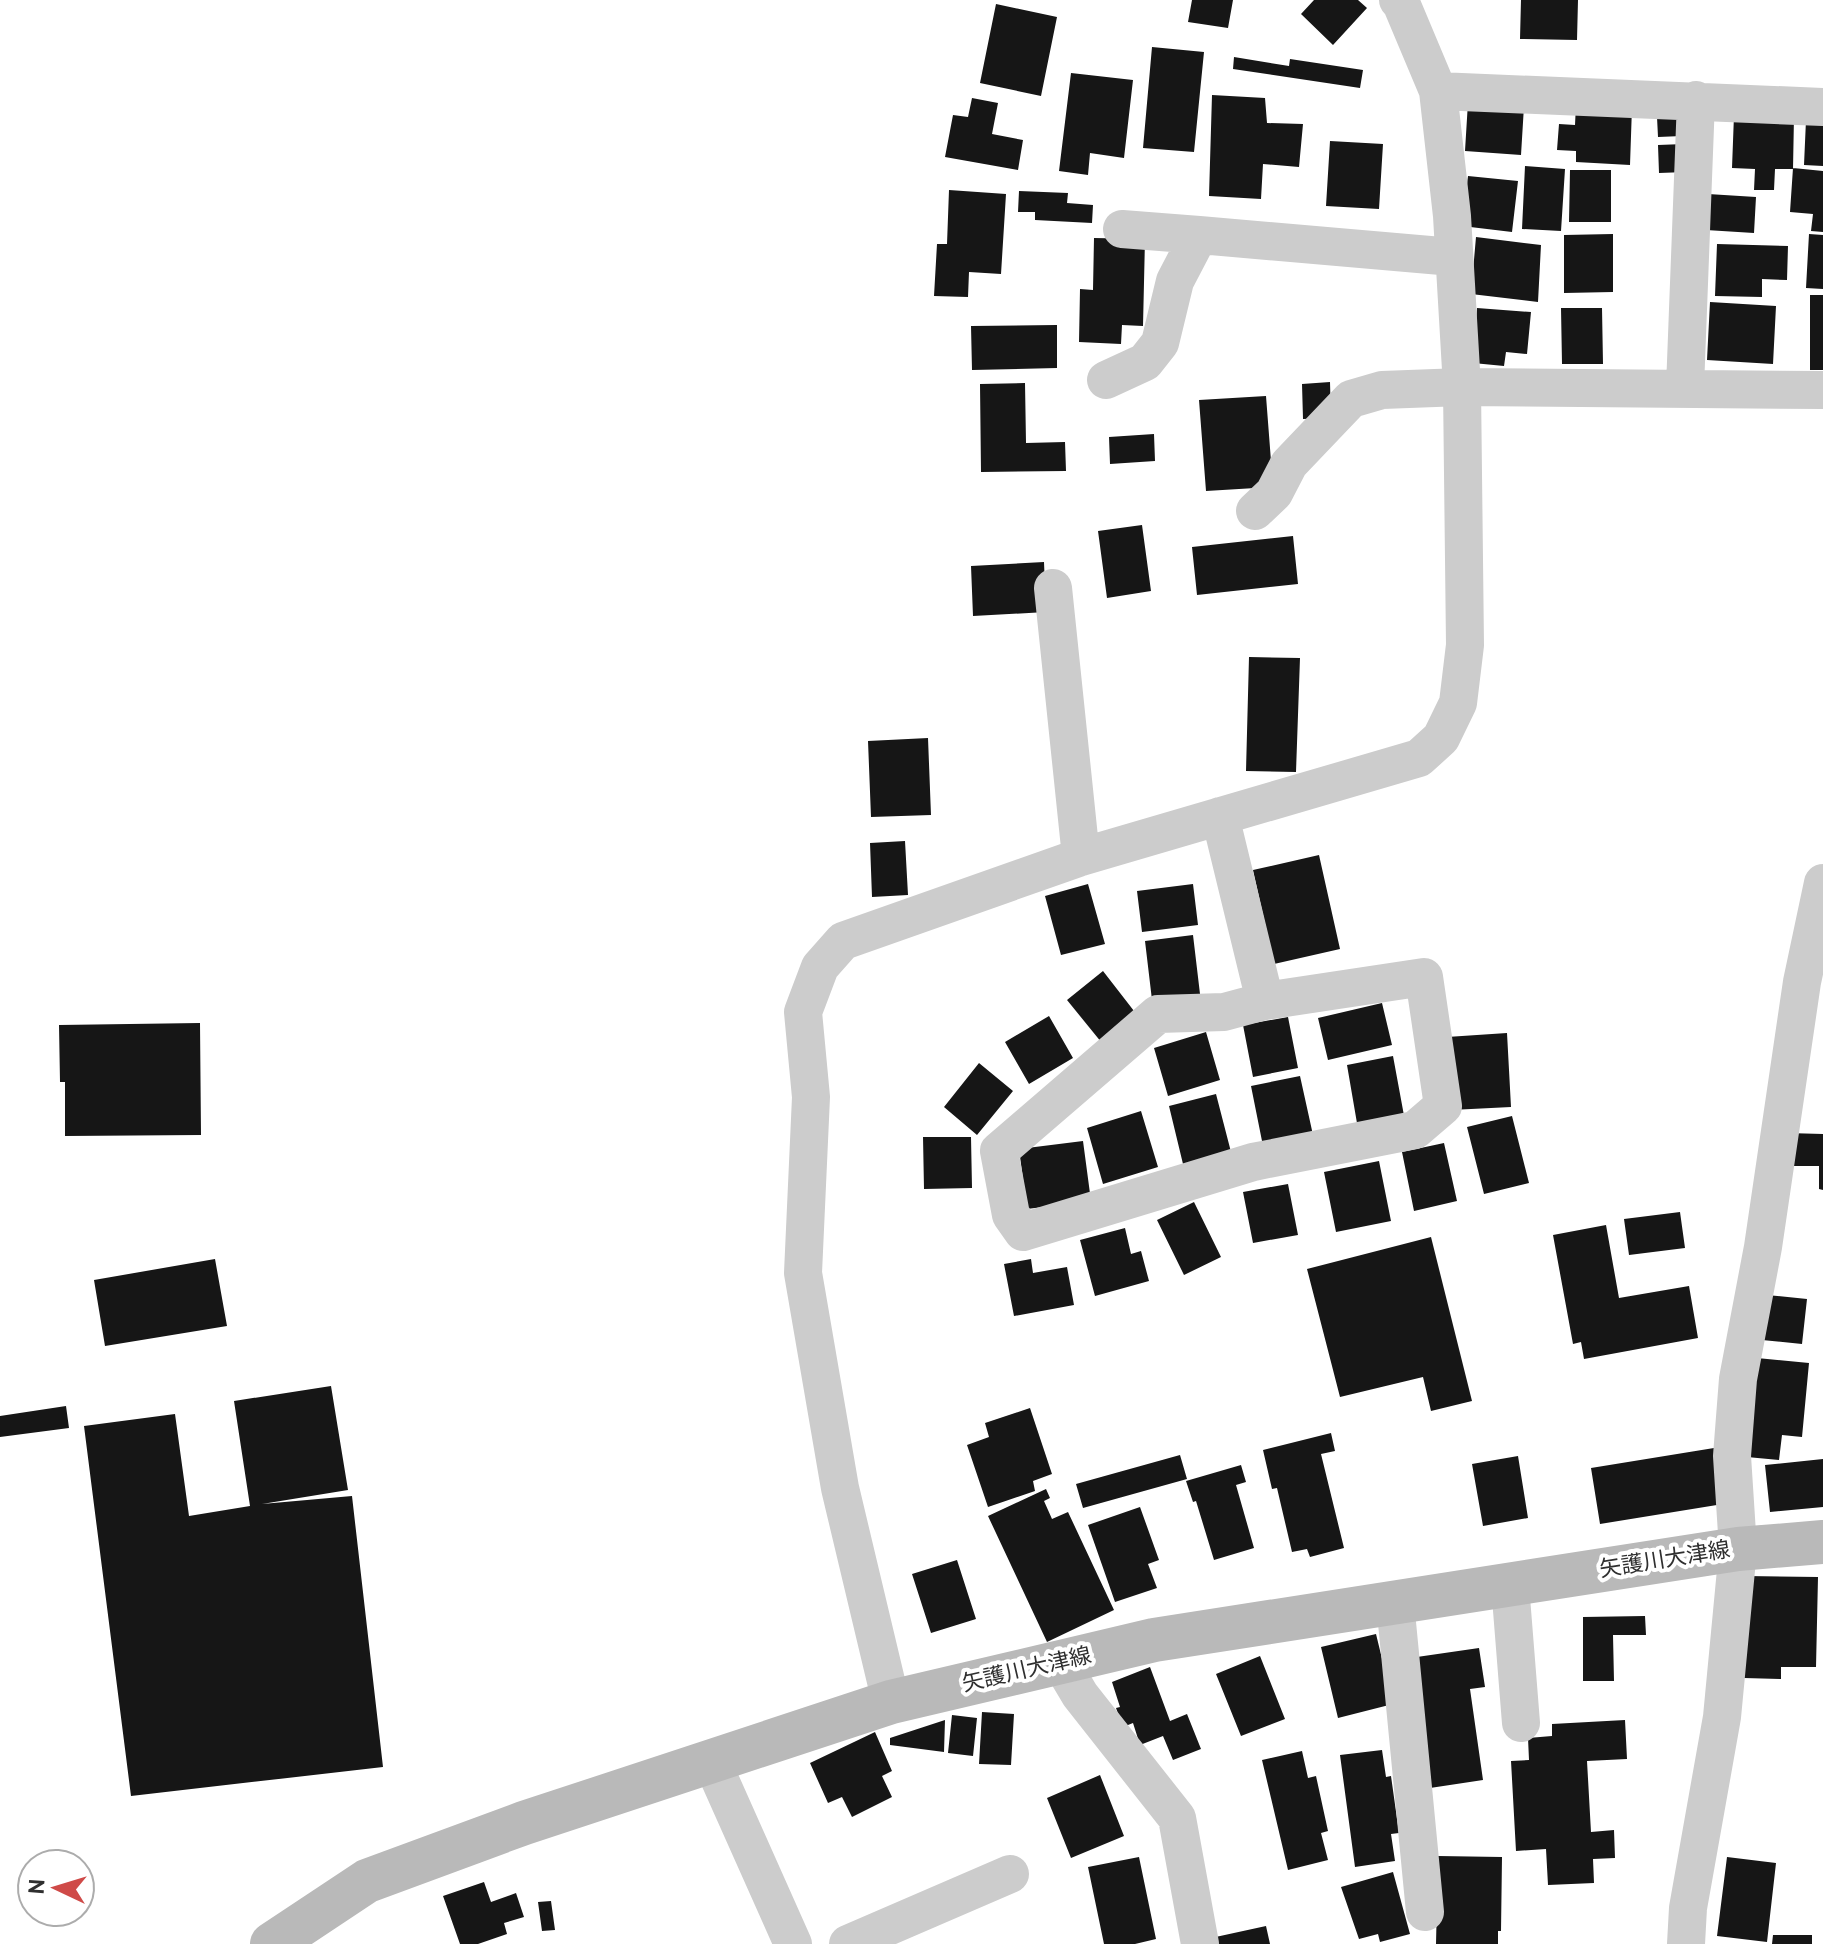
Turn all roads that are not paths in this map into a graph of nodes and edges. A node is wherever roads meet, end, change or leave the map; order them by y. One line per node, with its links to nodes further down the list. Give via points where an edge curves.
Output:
1 (1398, 0): 2 (street)
2 (1438, 91): 3 (street); 7 (street)
3 (1696, 100): 4 (street); 10 (street)
4 (1823, 107)
5 (1122, 229): 6 (street)
6 (1199, 235): 7 (street); 8 (street, via 1175,281 1160,343 1145,362)
7 (1453, 257): 9 (street)
8 (1106, 380)
9 (1462, 387): 10 (street); 12 (street, via 1382,390 1351,399 1289,464 1274,493); 14 (street, via 1465,645 1458,703 1441,738 1419,758)
10 (1685, 388): 11 (street)
11 (1823, 390)
12 (1255, 511)
13 (1053, 588): 15 (street)
14 (1220, 816): 15 (street); 17 (street)
15 (1081, 857): 23 (street, via 843,941 820,967 803,1012 811,1097 803,1273 840,1488)
16 (1823, 883): 19 (street, via 1738,1379 1732,1456)
17 (1265, 1001): 17 (street, via 1424,977 1443,1106 1415,1130 1253,1162 1023,1232 1011,1215 999,1151 1158,1014 1224,1012)
18 (1823, 1542): 19 (main road, 矢護川大津線)
19 (1738, 1549): 20 (main road, 矢護川大津線); 32 (street, via 1722,1717)
20 (1510, 1585): 21 (main road, 矢護川大津線); 24 (street)
21 (1395, 1602): 22 (main road, 矢護川大津線, via 1154,1640); 27 (street)
22 (1061, 1663): 23 (main road, 矢護川大津線); 31 (street, via 1177,1818)
23 (891, 1702): 25 (main road, 矢護川大津線)
24 (1521, 1723)
25 (711, 1760): 28 (main road, 矢護川大津線, via 367,1881); 29 (street)
26 (1010, 1874): 30 (street)
27 (1425, 1912)
28 (272, 1944)
29 (793, 1944)
30 (848, 1944)
31 (1200, 1944)
32 (1686, 1944)

